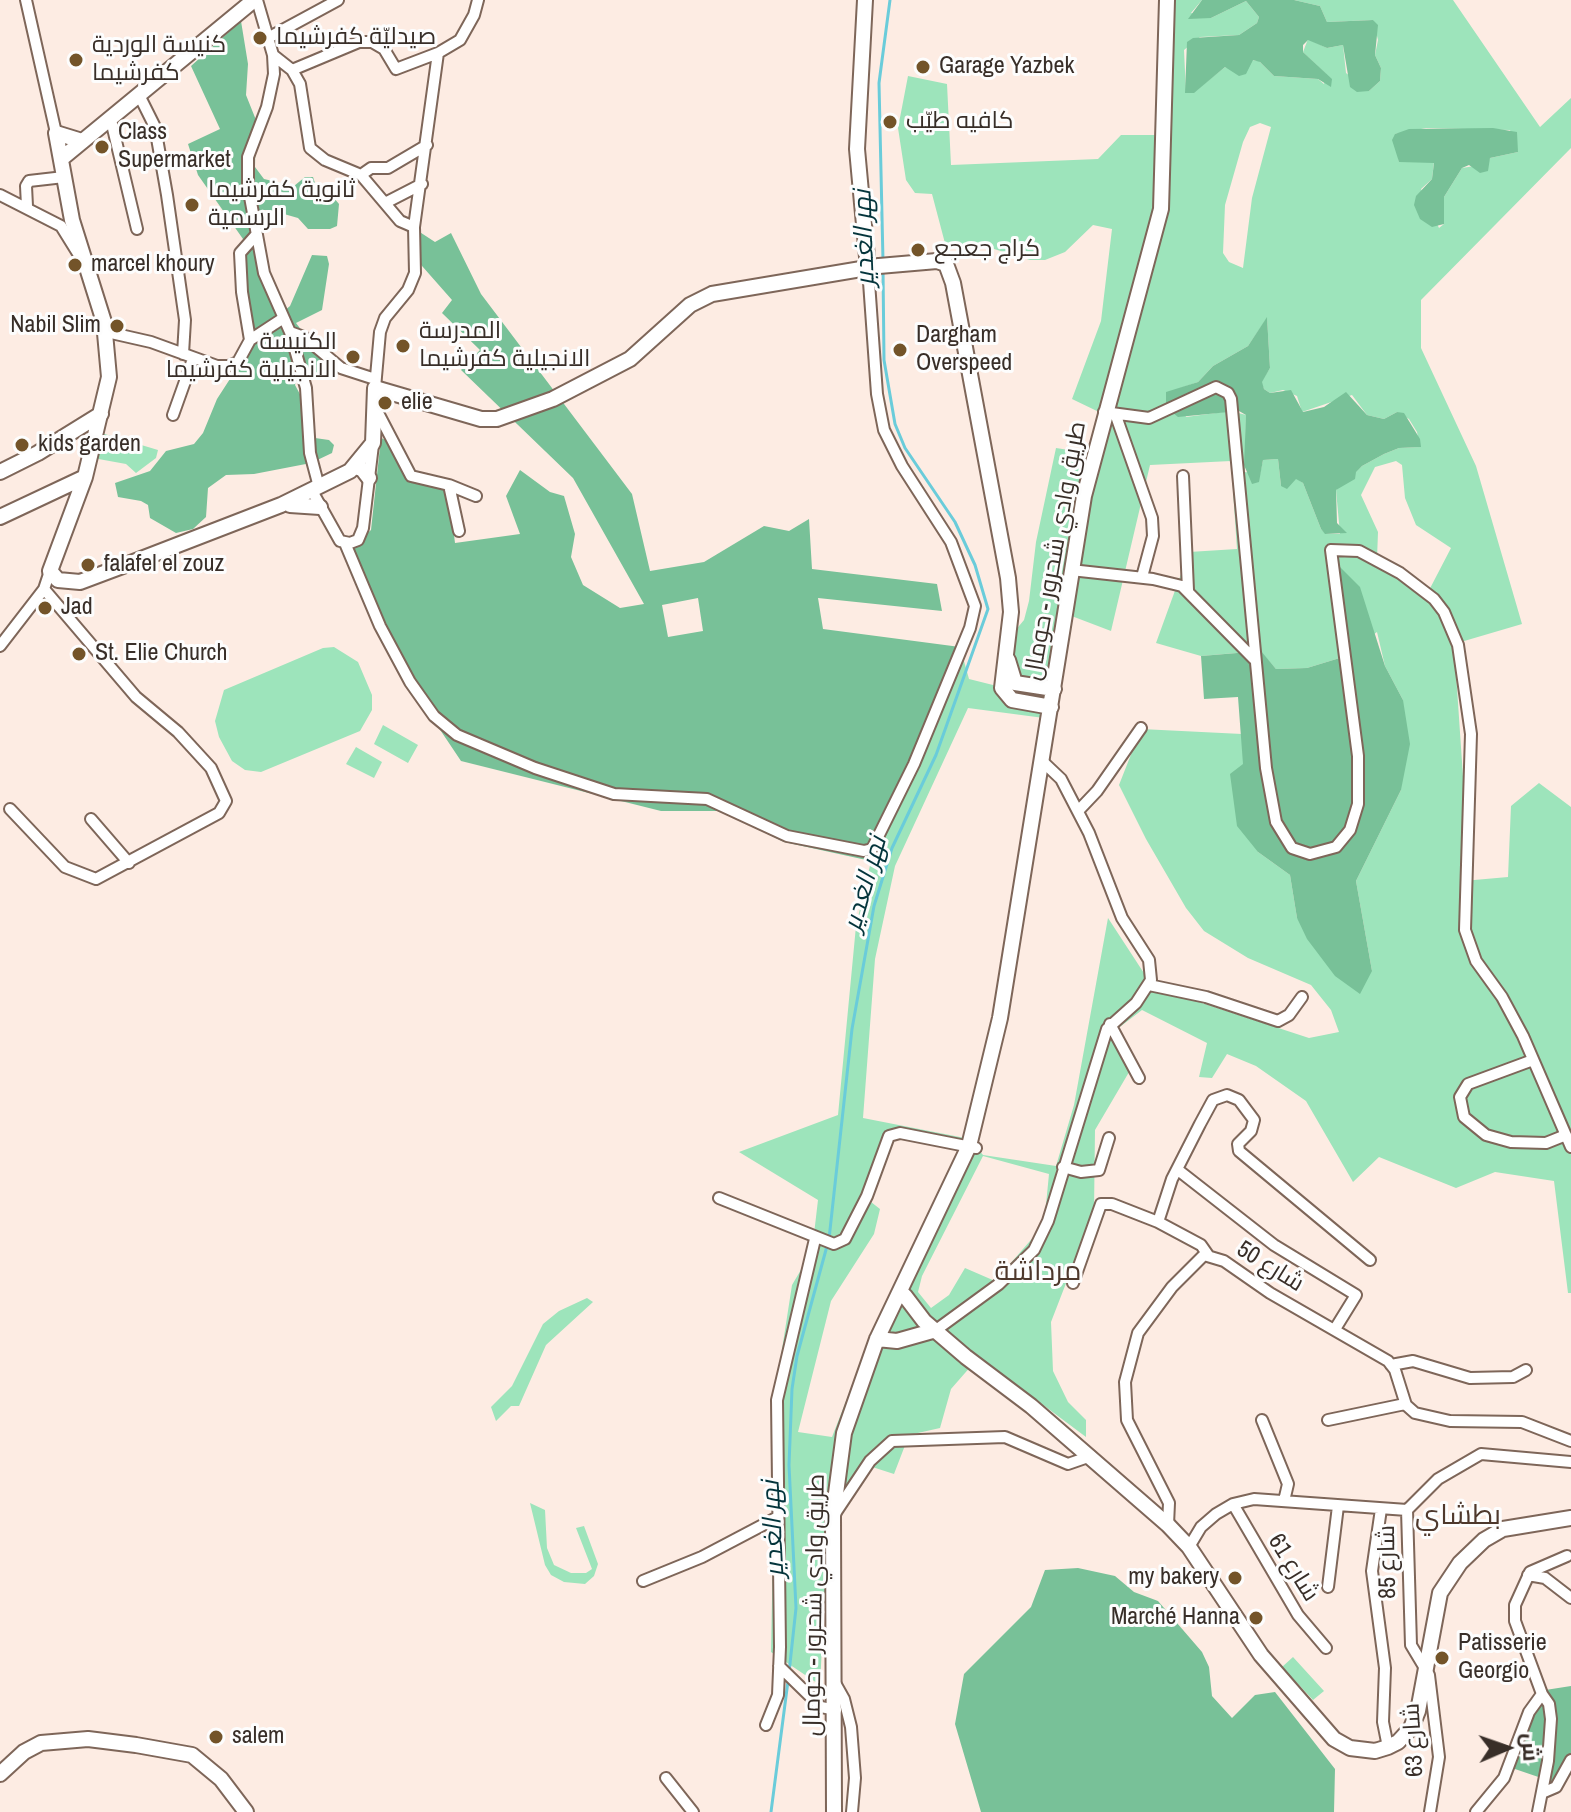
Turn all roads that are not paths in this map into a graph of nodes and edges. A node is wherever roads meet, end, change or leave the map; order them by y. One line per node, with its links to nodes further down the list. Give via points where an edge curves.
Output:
1 (26, 0): 13 (street)
2 (256, 0): 7 (street); 11 (street)
3 (338, 0): 7 (street)
4 (478, 0): 8 (street, via 460,40)
5 (865, 0): 27 (street, via 857,149)
6 (1167, 0): 36 (street, طريق وادي شحرور - حومال, via 1161,209)
7 (268, 38): 9 (street)
8 (438, 53): 10 (street, via 396,69 380,46 359,42); 15 (street)
9 (273, 55): 10 (street); 25 (street, via 271,93 248,157)
10 (292, 70): 17 (street, via 305,100 310,148)
11 (140, 97): 12 (street); 32 (street, via 155,127)
12 (111, 120): 14 (street); 24 (street)
13 (56, 133): 14 (street); 16 (street)
14 (82, 141): 16 (street)
15 (427, 145): 17 (street, via 384,170 371,168); 19 (street)
16 (61, 159): 18 (street)
17 (361, 175): 21 (street)
18 (64, 177): 22 (street, via 29,181); 26 (street)
19 (422, 184): 21 (street); 23 (street)
20 (0, 195): 22 (street)
21 (387, 202): 23 (street, via 400,221)
22 (27, 206): 26 (street, via 61,226)
23 (414, 227): 33 (street, via 415,273 385,318)
24 (137, 229)
25 (256, 235): 28 (street); 31 (street, via 240,253)
26 (84, 264): 29 (street)
27 (873, 267): 33 (street, via 712,294 690,305 630,359 553,399 497,419 481,419); 51 (street, via 876,383 884,430 951,542 975,606 914,764 872,849 787,836 707,799 614,794 457,735 434,716 410,682); 60 (street, via 942,262 951,275 1008,578)
28 (282, 319): 30 (street); 31 (street)
29 (107, 332): 32 (street); 35 (street, via 109,377)
30 (290, 332): 33 (street, via 341,368); 45 (street, via 309,402)
31 (250, 340): 32 (street, via 238,362 229,366)
32 (188, 356): 37 (street)
33 (375, 383): 34 (street)
34 (375, 407): 38 (street); 44 (street, via 411,476)
35 (101, 414): 40 (street); 42 (street)
36 (1110, 414): 52 (street, طريق وادي شحرور - حومال); 54 (street, via 1152,518); 61 (street, via 1149,418 1209,388 1228,393)
37 (173, 415)
38 (373, 443): 39 (street); 43 (street)
39 (354, 467): 43 (street); 45 (street)
40 (0, 472)
41 (1183, 476): 56 (street)
42 (85, 477): 49 (street); 53 (street)
43 (369, 478): 51 (street, via 362,533 358,540)
44 (449, 485): 46 (street); 50 (street)
45 (316, 489): 47 (street); 48 (street)
46 (476, 496)
47 (281, 505): 48 (street); 53 (street, via 80,582 63,583)
48 (320, 507): 51 (street)
49 (0, 517)
50 (459, 531)
51 (345, 543)
52 (1071, 570): 54 (street); 62 (street, طريق وادي شحرور - حومال)
53 (50, 571): 55 (street)
54 (1142, 577): 56 (street)
55 (44, 589): 57 (street); 69 (street, via 136,697 211,768 223,793 225,805 219,813)
56 (1188, 590): 61 (street)
57 (17, 620): 58 (street); 59 (street)
58 (0, 626)
59 (0, 646)
60 (1007, 648): 62 (street, via 1015,683); 63 (street, via 1001,678 1005,696)
61 (1254, 659): 73 (street, via 1276,822 1292,848 1320,853 1336,847 1350,830 1359,787 1331,550 1352,549 1377,560 1418,585 1444,612 1458,645 1471,734 1465,930 1476,961 1507,1006)
62 (1054, 689): 63 (street, طريق وادي شحرور - حومال)
63 (1051, 707): 65 (street, طريق وادي شحرور - حومال)
64 (1141, 728): 67 (street)
65 (1042, 761): 67 (street, via 1061,779); 77 (street, طريق وادي شحرور - حومال, via 988,1087)
66 (10, 809): 69 (street, via 56,860 85,878 96,879)
67 (1078, 811): 70 (street, via 1122,918 1149,960)
68 (91, 819): 69 (street)
69 (129, 863)
70 (1149, 985): 71 (street, via 1278,1021); 72 (street)
71 (1302, 997)
72 (1110, 1024): 74 (street); 79 (street)
73 (1533, 1060): 75 (street); 75 (street, via 1468,1084 1460,1097 1464,1117 1486,1135 1511,1142 1546,1143)
74 (1139, 1078)
75 (1566, 1135): 78 (street)
76 (1109, 1138): 79 (street, via 1099,1170)
77 (973, 1147): 83 (street, via 900,1133 889,1136 845,1239 834,1244); 86 (street, طريق وادي شحرور - حومال)
78 (1571, 1147)
79 (1063, 1167): 90 (street, via 1034,1250 999,1284)
80 (1178, 1170): 82 (street); 85 (street, via 1213,1100 1233,1096 1254,1120 1239,1151); 89 (street, via 1274,1245 1356,1295)
81 (719, 1198): 83 (street)
82 (1158, 1222): 84 (street, via 1201,1245); 87 (street, via 1101,1204)
83 (817, 1240): 108 (street, via 778,1386)
84 (1208, 1255): 89 (street, شارع 50); 100 (street, شارع 50, via 1187,1269 1157,1306 1138,1333 1128,1361 1127,1420)
85 (1370, 1260)
86 (914, 1271): 88 (street, طريق وادي شحرور - حومال); 91 (street, طريق وادي شحرور - حومال)
87 (1073, 1283)
88 (905, 1296): 90 (street); 91 (street, طريق وادي شحرور - حومال)
89 (1335, 1329): 92 (street, شارع 50)
90 (936, 1330): 91 (street); 98 (street)
91 (881, 1340): 107 (street, طريق وادي شحرور - حومال, via 846,1423)
92 (1391, 1365): 93 (street, via 1413,1361 1470,1378 1513,1377); 94 (street)
93 (1526, 1370)
94 (1405, 1404): 96 (street); 97 (street, via 1426,1417 1513,1420)
95 (1262, 1420): 101 (street, via 1288,1484)
96 (1328, 1420)
97 (1571, 1441)
98 (1091, 1456): 104 (street); 107 (street, via 1068,1464 1005,1437 892,1441 870,1461)
99 (1571, 1462): 106 (street, شارع 85, via 1481,1454 1438,1479)
100 (1166, 1496): 104 (street); 110 (street, شارع 50)
101 (1284, 1501): 102 (street); 103 (street)
102 (1233, 1504): 111 (street, via 1207,1521); 117 (street, شارع 61, via 1291,1604)
103 (1338, 1506): 105 (street); 115 (street)
104 (1150, 1508): 110 (street)
105 (1381, 1509): 106 (street); 126 (street, via 1372,1579 1385,1668 1383,1722)
106 (1407, 1510): 119 (street, شارع 85)
107 (833, 1516): 122 (street, طريق وادي شحرور - حومال)
108 (778, 1517): 114 (street); 121 (street)
109 (1571, 1518): 118 (street, via 1509,1527 1475,1547 1440,1593)
110 (1168, 1525): 111 (street)
111 (1189, 1547): 126 (street, via 1261,1655 1334,1739 1361,1751)
112 (1567, 1556): 113 (street, via 1535,1567)
113 (1528, 1575): 116 (street, via 1545,1578); 123 (street, via 1514,1614)
114 (643, 1581)
115 (1328, 1587)
116 (1571, 1598)
117 (1326, 1648)
118 (1430, 1648): 119 (street); 120 (street)
119 (1413, 1653): 120 (street)
120 (1427, 1666): 126 (street, via 1415,1720); 135 (street, شارع 63, via 1439,1757)
121 (780, 1667): 124 (street, via 817,1704); 125 (street, via 778,1695)
122 (835, 1683): 124 (street, طريق وادي شحرور - حومال); 134 (street, via 851,1727)
123 (1542, 1694): 130 (street, via 1551,1719); 136 (street, via 1529,1712 1504,1778)
124 (836, 1710): 133 (street, طريق وادي شحرور - حومال)
125 (766, 1725)
126 (1388, 1747)
127 (1571, 1760): 130 (street, via 1556,1787)
128 (0, 1774): 131 (street, via 34,1746 67,1738 152,1747 192,1755)
129 (666, 1778): 132 (street)
130 (1542, 1793): 137 (street)
131 (246, 1812)
132 (693, 1812)
133 (834, 1812)
134 (852, 1812)
135 (1430, 1812)
136 (1476, 1812)
137 (1538, 1812)

